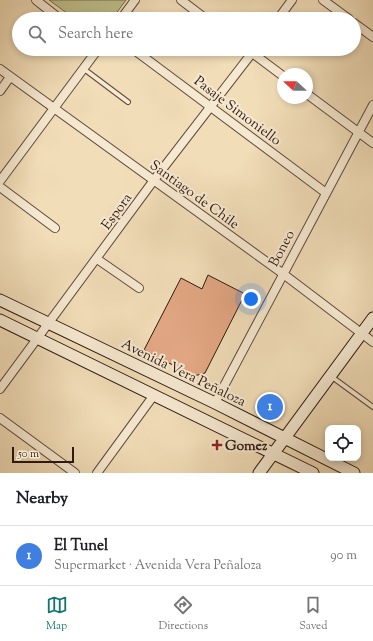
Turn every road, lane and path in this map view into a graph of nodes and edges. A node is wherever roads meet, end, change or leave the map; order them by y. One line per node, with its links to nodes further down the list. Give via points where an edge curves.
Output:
1 (36, 0): 6 (street)
2 (135, 0): 7 (street)
3 (181, 0): 8 (street)
4 (292, 0): 9 (street)
5 (324, 0): 10 (street)
6 (51, 12)
7 (126, 12)
8 (197, 12)
9 (283, 12)
10 (340, 12)
11 (361, 28): 12 (street)
12 (373, 37)
13 (93, 56): 18 (street)
14 (143, 56): 25 (street, Pasaje Simoniello)
15 (247, 56): 25 (street, Espora)
16 (258, 56): 19 (street)
17 (0, 69): 20 (street, Santiago de Chile)
18 (84, 69): 23 (lane); 26 (street)
19 (277, 71)
20 (10, 77): 21 (street); 26 (street, Santiago de Chile)
21 (0, 91)
22 (313, 98): 27 (street)
23 (128, 102)
24 (373, 105): 27 (street, Boneo)
25 (212, 107): 29 (street, Espora); 32 (street, Pasaje Simoniello)
26 (54, 108): 29 (street, Santiago de Chile); 30 (street)
27 (358, 132): 28 (street); 32 (street, Boneo)
28 (373, 143)
29 (154, 180): 34 (street, Espora); 35 (street, Santiago de Chile)
30 (0, 181)
31 (0, 187): 33 (street)
32 (326, 193): 35 (street, Boneo)
33 (55, 228)
34 (97, 258): 36 (street); 40 (street, Espora)
35 (282, 273): 41 (street, Santiago de Chile); 47 (street, Boneo)
36 (139, 288)
37 (0, 300): 40 (main road, Avenida Vera Peñaloza)
38 (373, 318): 41 (main road)
39 (0, 320): 42 (main road)
40 (48, 324): 42 (street, Espora); 47 (main road, Avenida Vera Peñaloza)
41 (362, 333): 43 (street, Santiago de Chile); 44 (main road)
42 (38, 338): 45 (street, Espora); 46 (main road)
43 (373, 342)
44 (330, 376): 48 (lane); 50 (main road)
45 (0, 390)
46 (154, 395): 51 (main road); 53 (street)
47 (215, 403): 50 (main road, Avenida Vera Peñaloza)
48 (373, 407)
49 (0, 418): 52 (street)
50 (284, 438): 51 (main road); 56 (main road, Avenida Vera Peñaloza)
51 (273, 454): 54 (main road); 55 (main road)
52 (75, 473)
53 (97, 473)
54 (259, 473)
55 (313, 473)
56 (354, 473)

